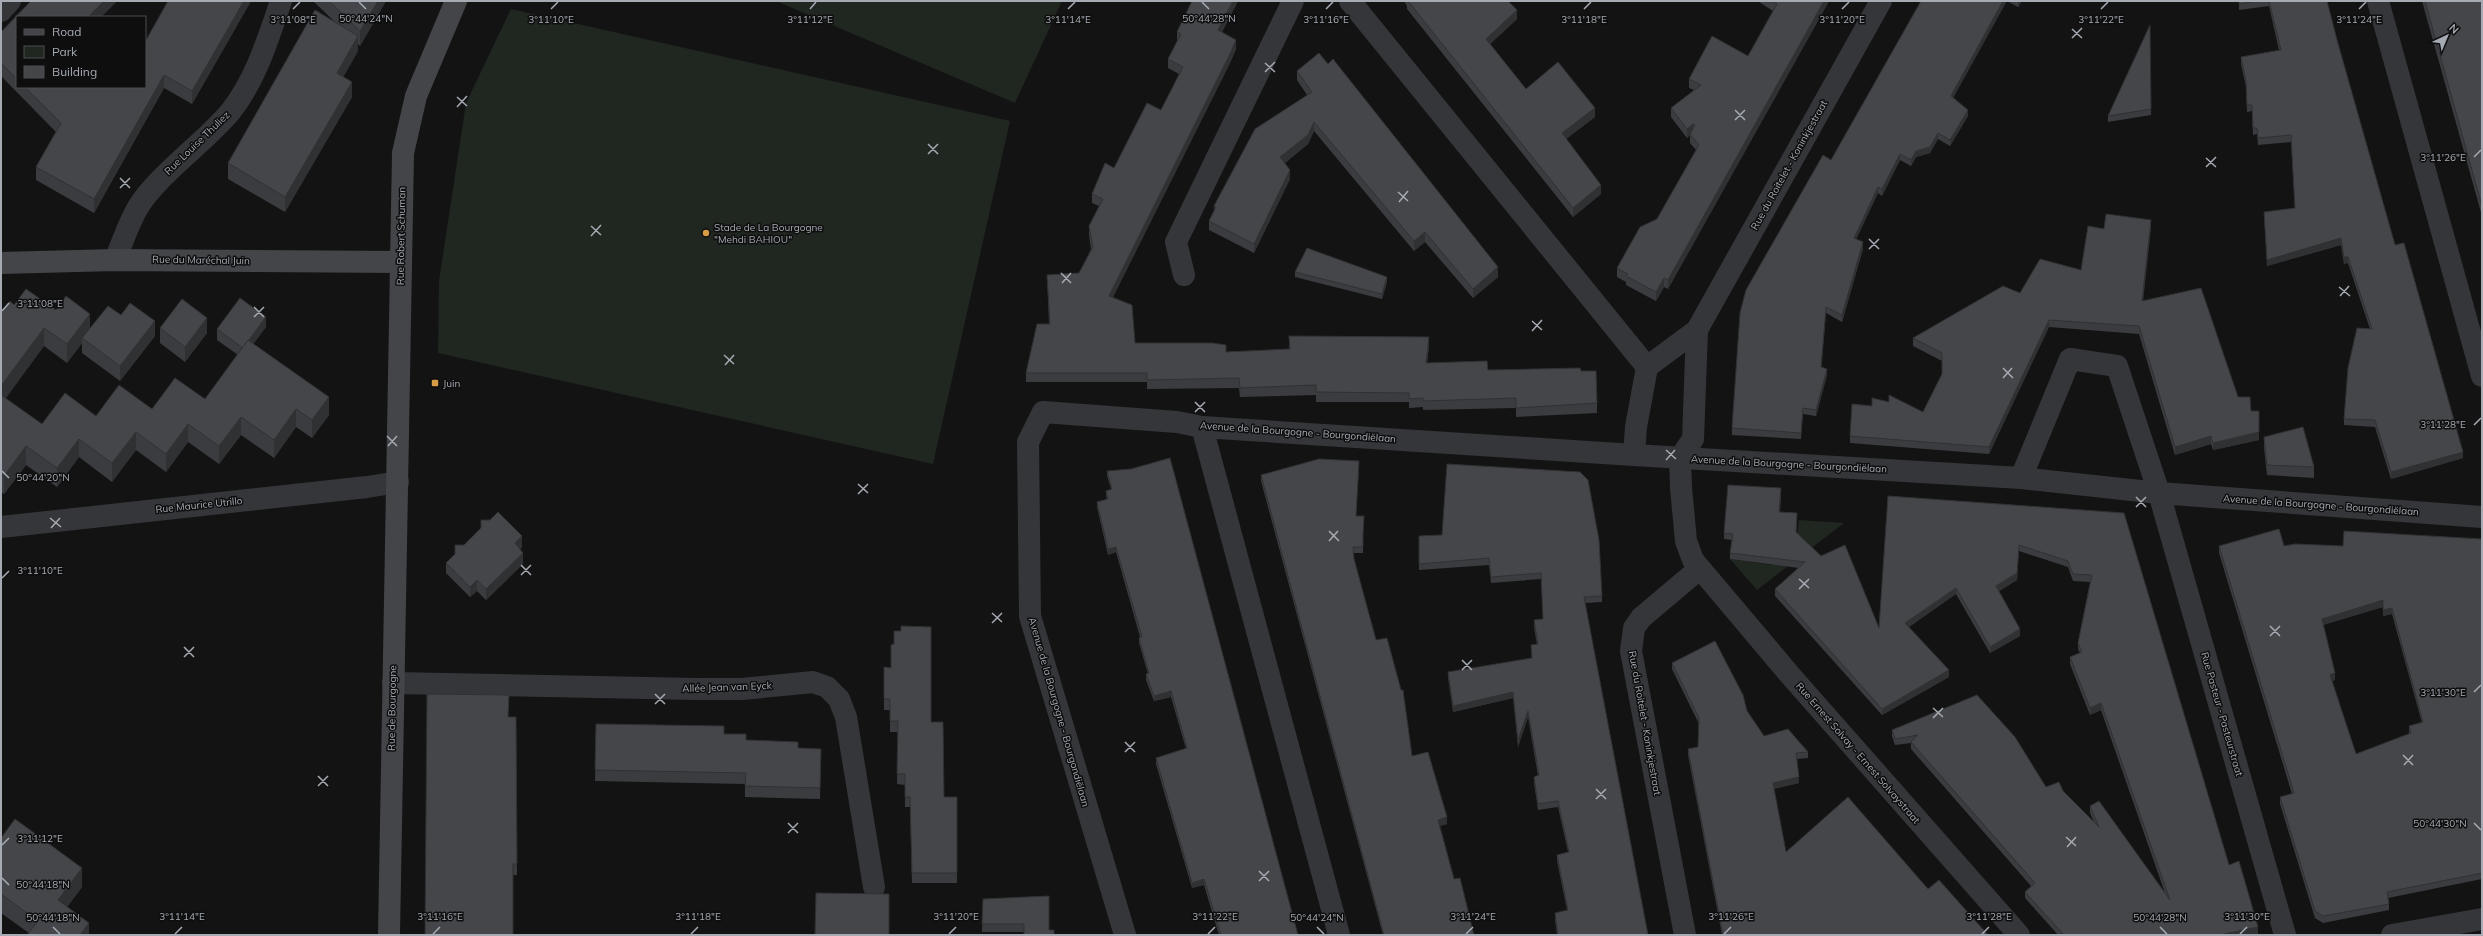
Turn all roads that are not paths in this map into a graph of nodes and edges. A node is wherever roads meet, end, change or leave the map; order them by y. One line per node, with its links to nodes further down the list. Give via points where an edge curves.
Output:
1 (10, 1): 8 (street)
2 (281, 1): 9 (street, Rue Louise Thuliez, via 266,47 251,80 231,110 144,198)
3 (456, 1): 10 (street, Rue Robert Schuman, via 416,96 405,136)
4 (1293, 1): 12 (street, via 1176,242)
5 (1350, 1): 14 (street)
6 (1881, 1): 13 (street, Rue du Roitelet - Koninkjestraat)
7 (2378, 1): 15 (street)
8 (1, 11)
9 (115, 260): 10 (street, Rue du Maréchal Juin); 11 (street, Rue du Maréchal Juin)
10 (401, 262): 20 (street, Rue Robert Schuman)
11 (1, 263)
12 (1184, 275)
13 (1697, 330): 14 (street, Rue du Roitelet - Koninkjestraat); 18 (street, Rue du Roitelet - Koninkjestraat, via 1693,439)
14 (1647, 367): 17 (street, via 1636,427)
15 (2482, 376)
16 (1202, 427): 17 (street, Avenue de la Bourgogne - Bourgondiëlaan); 29 (street, Avenue de la Bourgogne - Bourgondiëlaan, via 1178,422 1043,412 1028,442 1030,616); 30 (street)
17 (1634, 455): 18 (street, Avenue de la Bourgogne - Bourgondiëlaan)
18 (1680, 458): 19 (street, Avenue de la Bourgogne - Bourgondiëlaan); 24 (street, via 1686,541)
19 (2021, 478): 21 (street, Avenue de la Bourgogne - Bourgondiëlaan); 21 (street, via 2070,359 2117,366)
20 (398, 482): 23 (street, Rue Maurice Utrillo); 25 (street, Rue de Bourgogne)
21 (2159, 493): 22 (street, Avenue de la Bourgogne - Bourgondiëlaan); 33 (street, Rue Pasteur - Pasteurstraat)
22 (2482, 517)
23 (1, 527)
24 (1699, 569): 31 (street, Rue du Roitelet - Koninkjestraat, via 1641,618 1634,628 1631,651); 32 (street, Rue Ernest Solvay - Ernest Solvaystraat)
25 (393, 683): 26 (street, Allée Jean van Eyck, via 742,689 813,682 827,686 839,699 846,717); 28 (street, Rue de Bourgogne)
26 (874, 887)
27 (2482, 919): 34 (street)
28 (389, 935)
29 (1124, 935)
30 (1339, 935)
31 (1685, 935)
32 (2019, 935)
33 (2285, 935)
34 (2392, 935)

